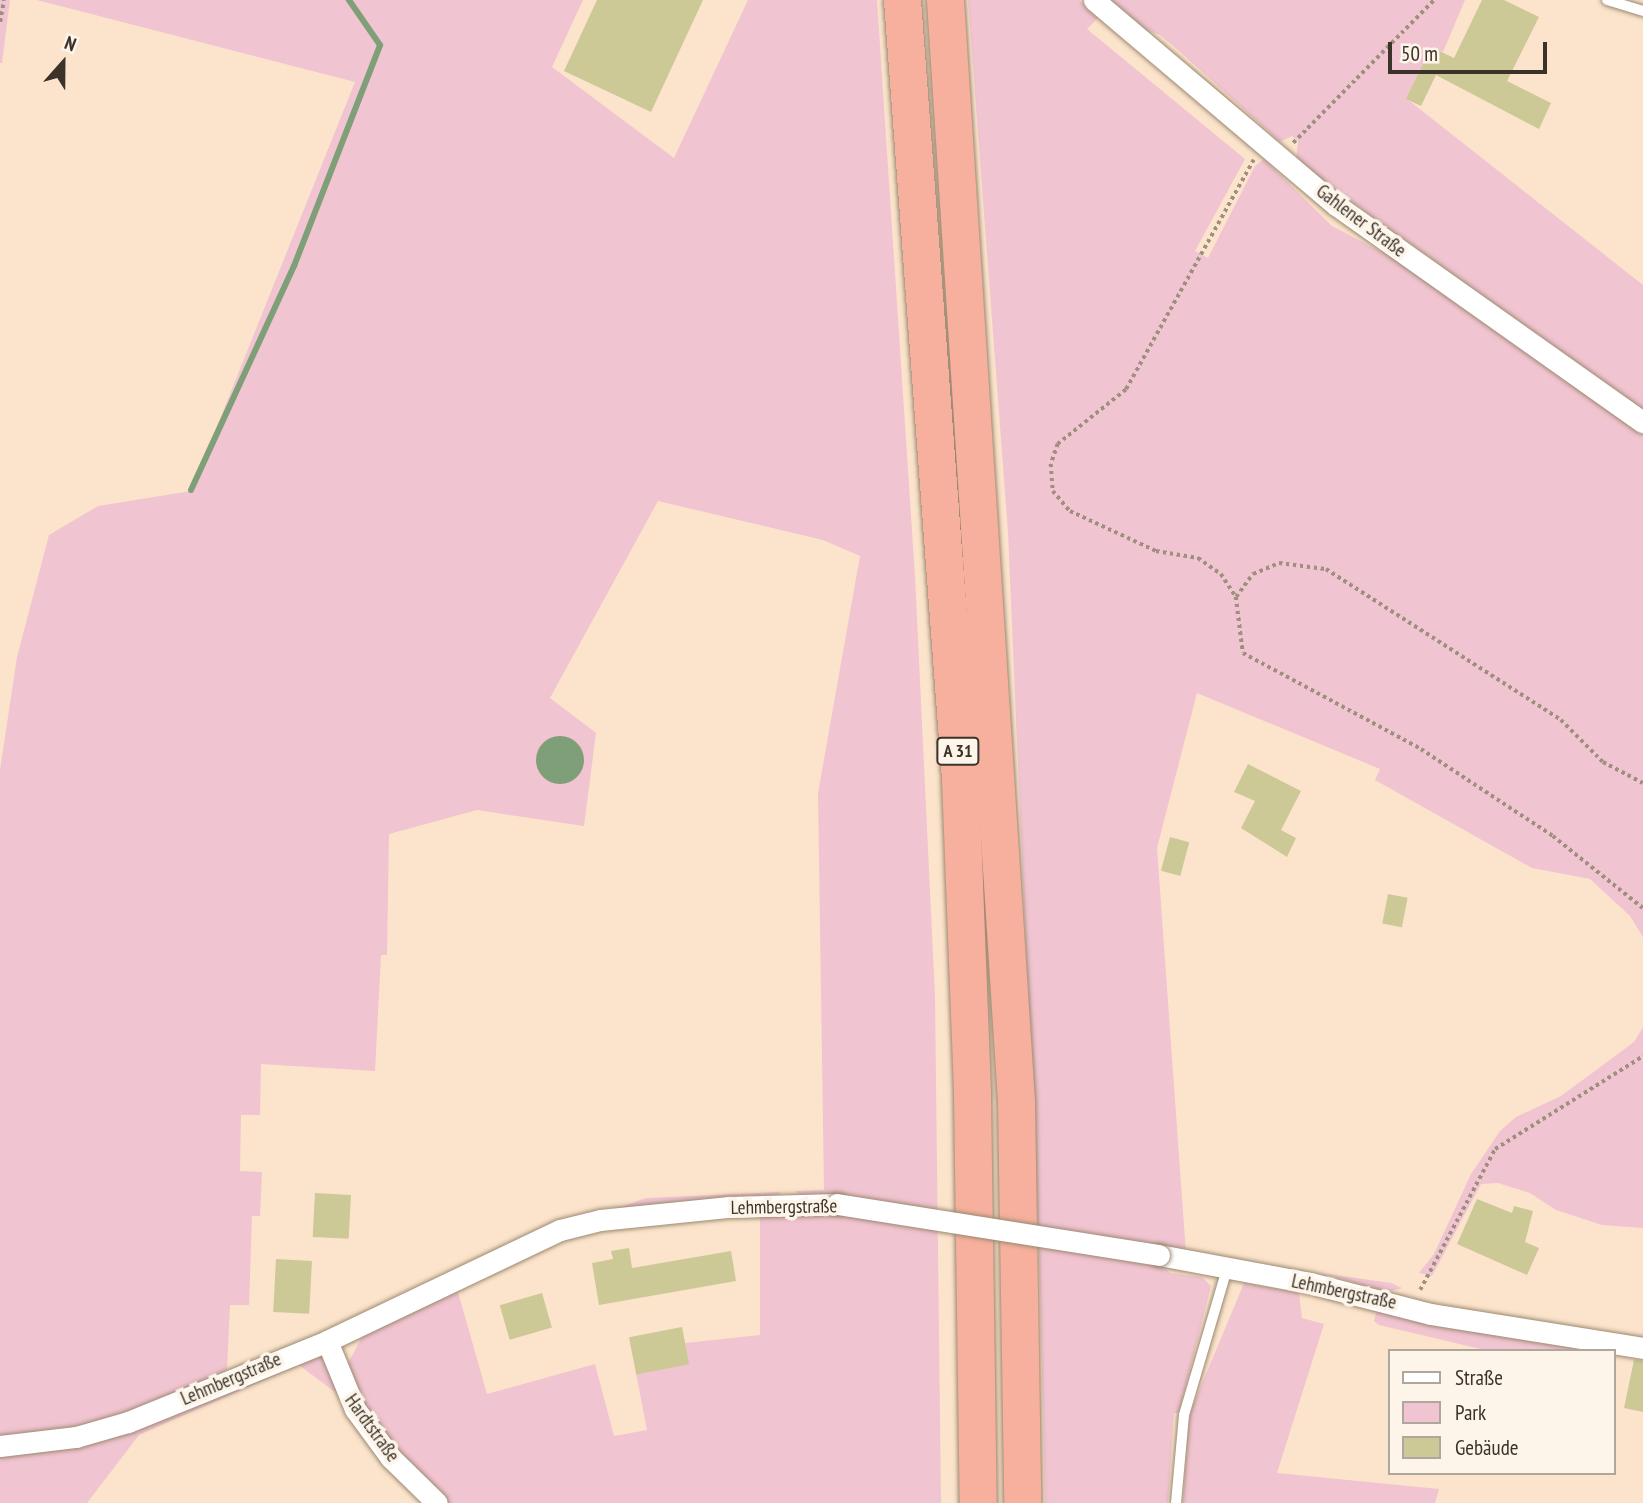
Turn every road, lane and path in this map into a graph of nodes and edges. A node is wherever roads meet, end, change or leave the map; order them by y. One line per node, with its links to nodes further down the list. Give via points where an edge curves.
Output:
1 (4, 0): 8 (path)
2 (902, 0): 21 (highway, A 31, via 960,779 972,1094)
3 (945, 0): 22 (highway, A 31, via 1016,1088)
4 (1094, 0): 9 (street, Gahlener Straße)
5 (1434, 0): 9 (path)
6 (1607, 0): 7 (lane)
7 (1643, 11)
8 (0, 22)
9 (1271, 150): 10 (street, Gahlener Straße, via 1368,229); 11 (path, via 1126,390 1058,444 1050,480 1070,511 1156,551 1198,558 1221,574)
10 (1643, 422)
11 (1236, 597): 12 (path, via 1253,574 1279,563 1326,569 1561,720 1603,762); 13 (path, via 1243,653 1421,749 1553,836)
12 (1643, 783)
13 (1643, 908)
14 (1643, 1056): 16 (path, via 1496,1149)
15 (1227, 1269): 17 (street, Lehmbergstraße, bridge, via 837,1204 729,1207 600,1220 560,1230); 18 (street, Lehmbergstraße, via 1310,1283 1431,1314); 23 (lane, via 1184,1415)
16 (1419, 1292)
17 (327, 1340): 19 (street, Lehmbergstraße, via 102,1431); 20 (street, Hardtstraße, via 355,1409 391,1458)
18 (1643, 1348)
19 (0, 1446)
20 (437, 1503)
21 (978, 1503)
22 (1022, 1503)
23 (1176, 1503)

